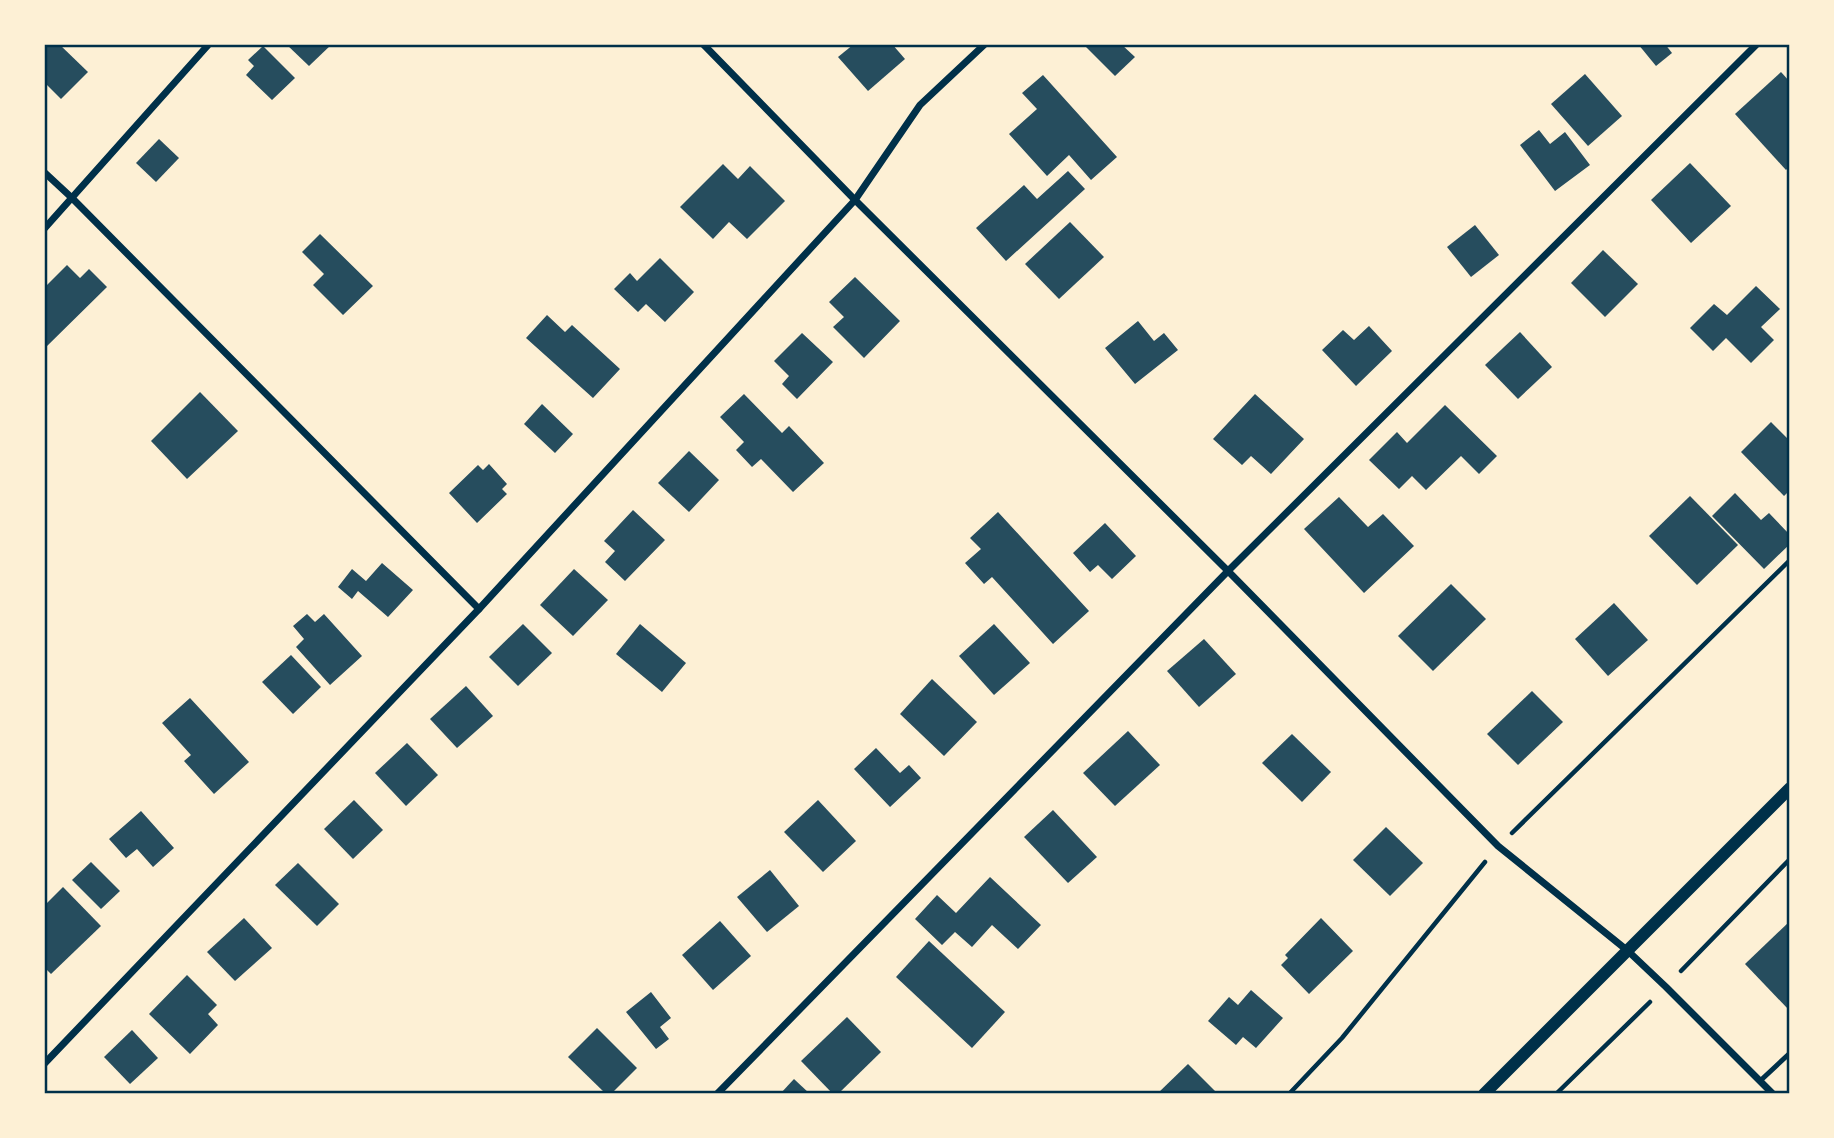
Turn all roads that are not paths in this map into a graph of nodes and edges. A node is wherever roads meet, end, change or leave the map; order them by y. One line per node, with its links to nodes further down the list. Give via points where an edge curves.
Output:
1 (209, 44): 6 (street)
2 (703, 44): 7 (street)
3 (985, 44): 7 (street, via 920,105)
4 (1757, 44): 9 (street)
5 (44, 172): 6 (street)
6 (72, 198): 8 (street); 10 (street)
7 (855, 200): 9 (street); 10 (street)
8 (44, 229)
9 (1228, 571): 12 (street, via 1498,846); 16 (street)
10 (479, 609): 14 (street)
11 (1790, 788): 12 (street)
12 (1628, 951): 15 (street); 17 (street)
13 (1790, 1053): 15 (lane)
14 (44, 1064)
15 (1760, 1081): 18 (street)
16 (717, 1094)
17 (1484, 1094)
18 (1773, 1094)

